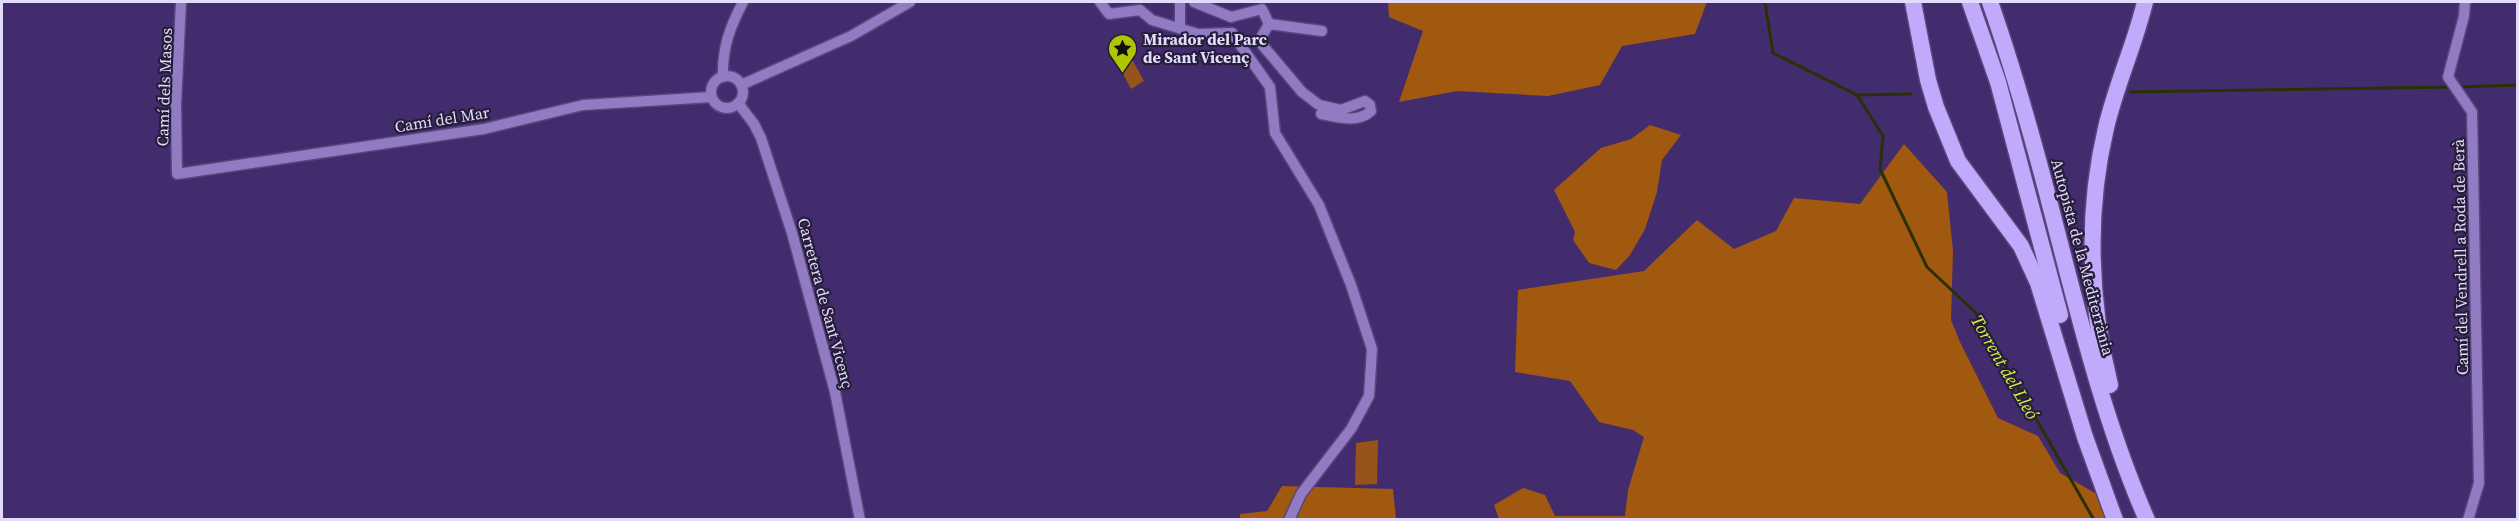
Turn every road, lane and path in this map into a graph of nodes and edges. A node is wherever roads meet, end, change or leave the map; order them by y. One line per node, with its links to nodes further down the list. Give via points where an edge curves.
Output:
1 (181, 2): 22 (street, Camí dels Masos)
2 (743, 2): 17 (street, via 728,31)
3 (910, 2): 18 (street, via 851,36)
4 (1100, 2): 14 (street, via 1108,14 1140,9 1152,20)
5 (1180, 2): 14 (street)
6 (1194, 2): 12 (street)
7 (1913, 2): 25 (highway, via 1936,107 1958,161 2021,246 2038,283 2085,437)
8 (1970, 2): 26 (highway, via 1998,82 2080,389)
9 (1990, 2): 27 (highway, Autopista de la Mediterrània, via 2035,147 2101,391)
10 (2145, 2): 27 (highway, via 2106,128 2096,185 2093,258 2096,312 2105,365)
11 (2465, 2): 28 (street, Camí del Vendrell a Roda de Berà, via 2448,77 2472,112 2479,483)
12 (1231, 17): 13 (street, via 1262,9); 16 (street)
13 (1269, 24): 15 (street); 21 (street, via 1259,41 1302,92 1326,108 1341,110 1365,101 1371,111 1365,117 1349,119)
14 (1180, 28): 16 (street, via 1198,34)
15 (1322, 31)
16 (1232, 33): 24 (street, via 1270,87 1275,133 1319,206 1372,349 1369,396 1351,429 1301,494)
17 (723, 77): 18 (street, via 734,78); 19 (street, via 712,87)
18 (741, 85): 20 (street)
19 (712, 97): 20 (street, via 723,107); 22 (street, Camí del Mar, via 583,105 484,129)
20 (738, 103): 23 (street, Carretera de Sant Vicenç, via 761,138 792,233 835,392)
21 (1321, 114)
22 (177, 174)
23 (860, 519)
24 (1288, 519)
25 (2115, 519)
26 (2126, 519)
27 (2148, 519)
28 (2468, 519)

